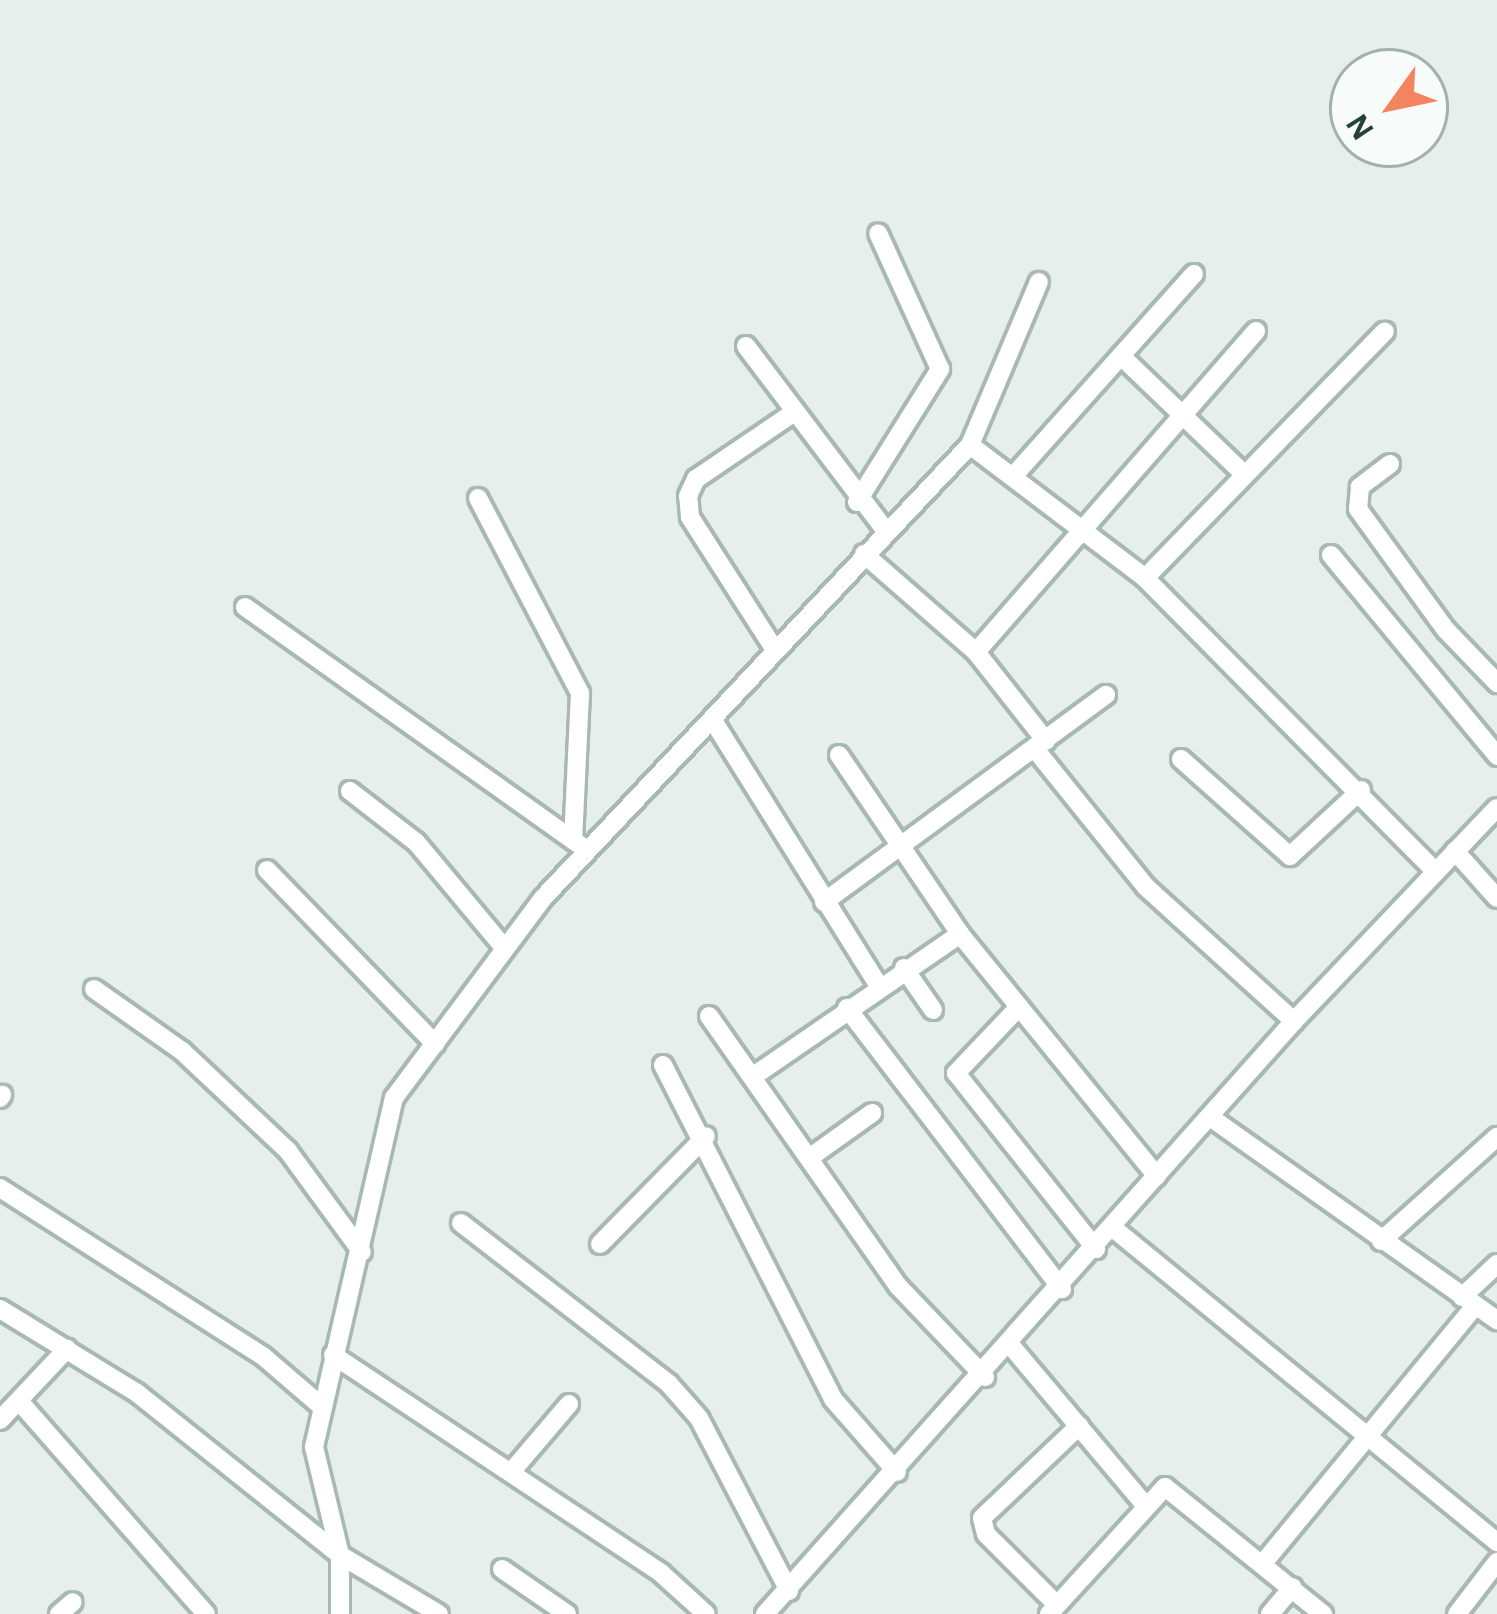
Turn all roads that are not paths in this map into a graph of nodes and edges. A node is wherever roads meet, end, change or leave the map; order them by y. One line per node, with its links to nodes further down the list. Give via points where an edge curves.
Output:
1 (878, 233): 15 (street, via 940,369)
2 (1194, 274): 7 (street)
3 (1040, 282): 10 (street)
4 (1256, 331): 8 (street)
5 (1384, 331): 13 (street)
6 (746, 346): 9 (street)
7 (1121, 356): 8 (street); 12 (street)
8 (1180, 413): 13 (street); 16 (street)
9 (790, 415): 15 (street); 22 (street, via 696,478 688,496 690,517)
10 (970, 446): 12 (street); 17 (street)
11 (1390, 464): 24 (street, via 1360,487 1358,509 1445,630)
12 (1016, 473): 16 (street)
13 (1244, 474): 20 (street)
14 (478, 498): 34 (street, via 580,693)
15 (857, 502): 17 (street)
16 (1084, 528): 20 (street); 23 (street)
17 (886, 531): 18 (street)
18 (864, 554): 22 (street); 23 (street)
19 (1331, 555): 29 (street)
20 (1145, 578): 31 (street)
21 (244, 607): 34 (street)
22 (775, 650): 26 (street)
23 (976, 652): 27 (street)
24 (1497, 683)
25 (1106, 695): 27 (street)
26 (715, 722): 34 (street); 40 (street)
27 (1041, 745): 35 (street); 50 (street, via 1146,887)
28 (839, 755): 35 (street)
29 (1497, 756)
30 (1180, 759): 31 (street, via 1290,856)
31 (1361, 790): 38 (street)
32 (350, 791): 42 (street, via 434,860)
33 (1497, 808): 36 (street)
34 (580, 845): 42 (street)
35 (902, 845): 40 (street); 41 (street)
36 (1455, 851): 38 (street); 39 (street)
37 (267, 869): 51 (street)
38 (1435, 870): 50 (street)
39 (1497, 898)
40 (824, 902): 44 (street)
41 (960, 934): 43 (street); 47 (street)
42 (505, 949): 51 (street)
43 (904, 968): 44 (street); 48 (street)
44 (879, 986): 46 (street)
45 (94, 988): 66 (street, via 182,1051 288,1150)
46 (847, 1008): 53 (street); 68 (street)
47 (1018, 1008): 59 (street); 65 (street, via 956,1073)
48 (933, 1010)
49 (709, 1016): 53 (street)
50 (1294, 1021): 55 (street)
51 (434, 1044): 66 (street, via 386,1118)
52 (663, 1065): 56 (street)
53 (754, 1075): 58 (street)
54 (872, 1113): 58 (street)
55 (1210, 1117): 59 (street); 63 (street)
56 (706, 1136): 64 (street); 83 (street, via 833,1399)
57 (1497, 1137): 63 (street)
58 (812, 1156): 75 (street, via 898,1286)
59 (1157, 1176): 62 (street)
60 (0, 1188): 78 (street, via 264,1357)
61 (461, 1222): 91 (street, via 670,1384 699,1418)
62 (1113, 1228): 65 (street); 81 (street)
63 (1381, 1241): 69 (street)
64 (600, 1244)
65 (1096, 1249): 68 (street)
66 (362, 1252): 74 (street)
67 (1497, 1264): 69 (street)
68 (1062, 1289): 72 (street)
69 (1469, 1302): 71 (street); 81 (street)
70 (0, 1309): 73 (street)
71 (1497, 1320)
72 (1012, 1347): 75 (street); 80 (street)
73 (67, 1349): 76 (street); 86 (street)
74 (333, 1355): 78 (street); 82 (street)
75 (985, 1377): 83 (street)
76 (19, 1401): 79 (street); 94 (street)
77 (569, 1404): 82 (street)
78 (321, 1406): 86 (street, via 316,1468)
79 (0, 1420)
80 (1078, 1426): 84 (street); 92 (street, via 982,1518 986,1534)
81 (1371, 1433): 85 (street); 87 (street)
82 (512, 1471): 93 (street)
83 (897, 1472): 91 (street)
84 (1144, 1504): 87 (street, via 1174,1487); 92 (street)
85 (1497, 1541)
86 (340, 1555): 95 (street); 96 (street)
87 (1264, 1562): 90 (street)
88 (1497, 1562): 101 (street)
89 (502, 1569): 97 (street)
90 (1293, 1587): 99 (street); 100 (street)
91 (789, 1591): 98 (street)
92 (1053, 1609)
93 (701, 1612)
94 (206, 1614)
95 (340, 1614)
96 (439, 1614)
97 (567, 1614)
98 (765, 1614)
99 (1270, 1614)
100 (1324, 1614)
101 (1457, 1614)

